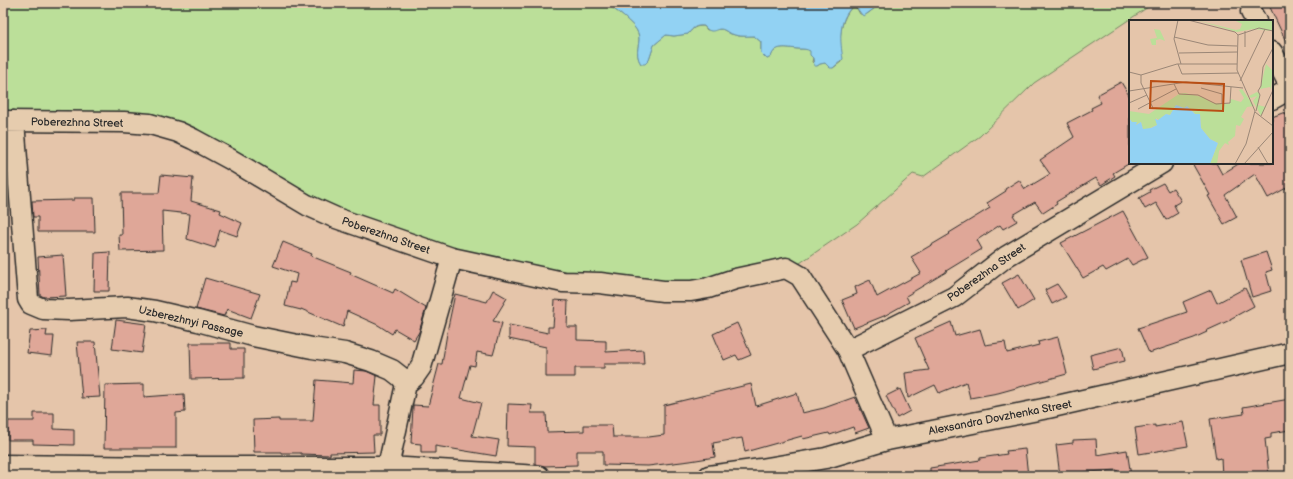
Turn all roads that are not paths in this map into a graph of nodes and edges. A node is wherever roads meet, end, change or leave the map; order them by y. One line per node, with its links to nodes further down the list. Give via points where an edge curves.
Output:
1 (1273, 54): 2 (street)
2 (1290, 87): 3 (street)
3 (1273, 98)
4 (8, 121): 6 (street, Poberezhna Street, via 124,122 150,124 178,132 230,159 307,205 336,218); 9 (street, Uzberezhnyi Passage, via 28,299 31,304 42,310 127,307 162,313 253,336 345,353 392,370)
5 (1160, 164): 7 (street, Poberezhna Street, via 1007,256 954,297)
6 (452, 258): 7 (street, Poberezhna Street, via 563,282 600,283 663,291 708,288 735,279 786,268 800,276); 9 (street, via 421,367)
7 (848, 350): 10 (street)
8 (1290, 353): 10 (street, Alexsandra Dovzhenka Street, via 1048,408)
9 (406, 384): 12 (street)
10 (887, 440): 14 (street, Alexsandra Dovzhenka Street, via 826,458)
11 (3, 465): 12 (street)
12 (388, 467): 13 (street)
13 (539, 476)
14 (710, 476)

